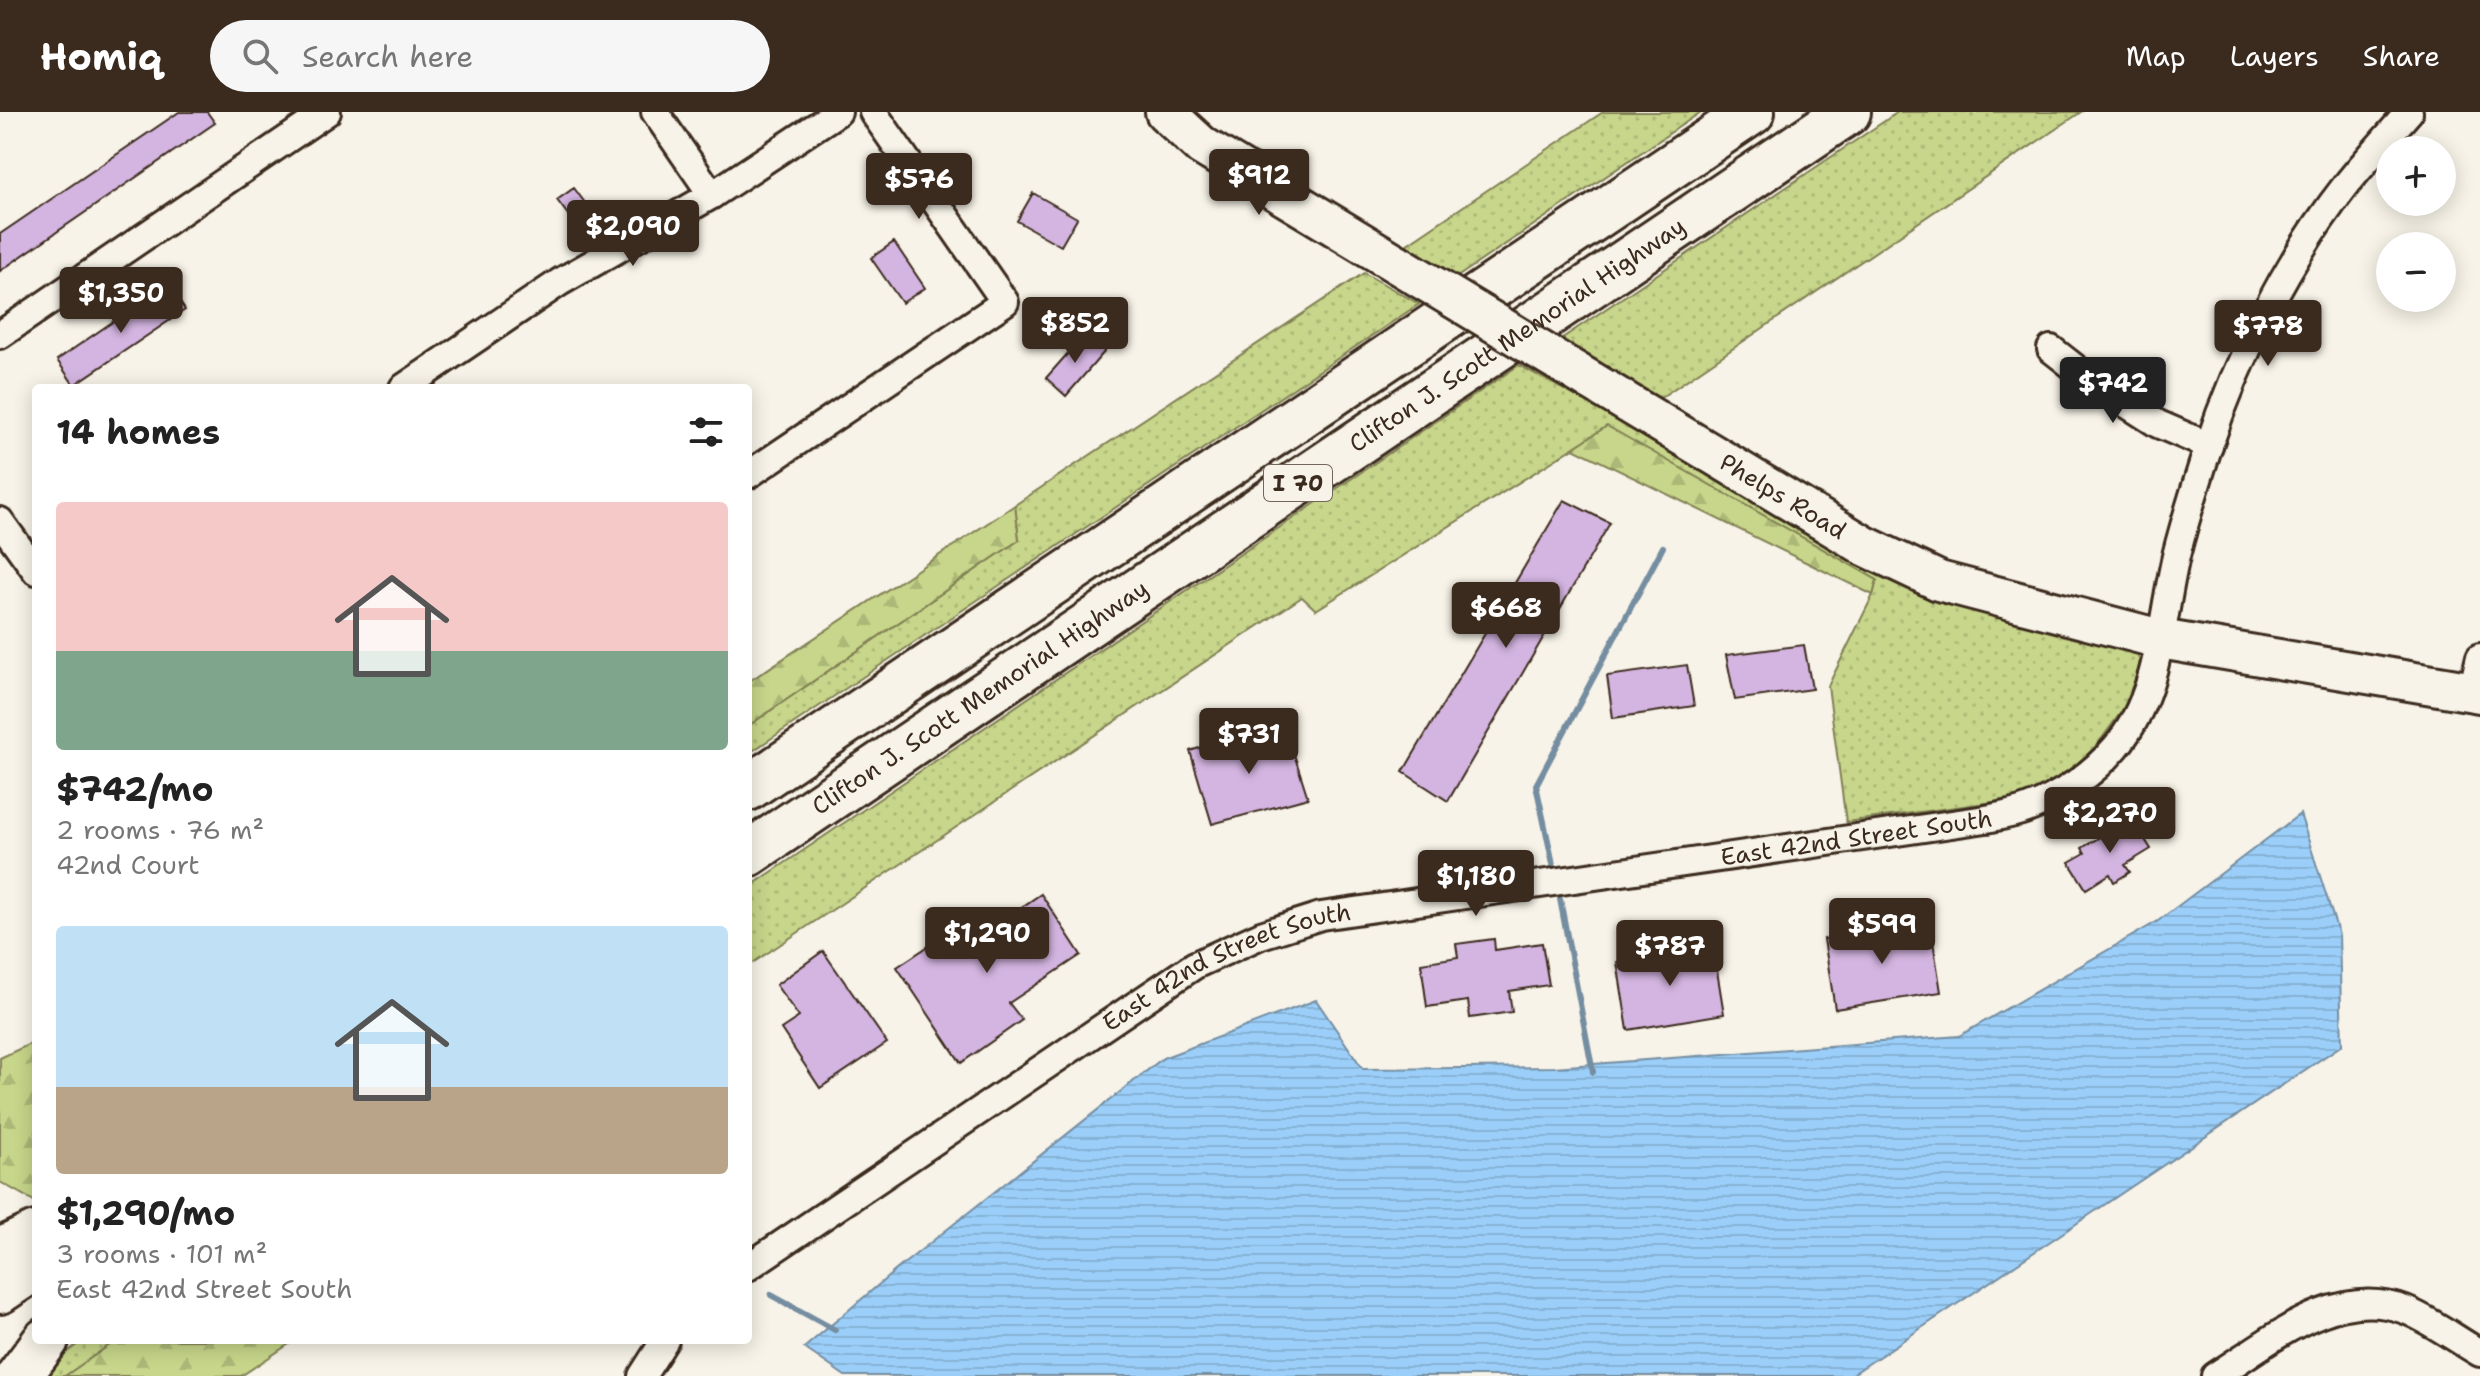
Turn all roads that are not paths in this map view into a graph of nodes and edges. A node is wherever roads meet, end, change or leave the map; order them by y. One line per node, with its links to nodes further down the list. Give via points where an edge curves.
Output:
1 (327, 112): 10 (street)
2 (655, 112): 9 (street)
3 (838, 112): 9 (street)
4 (873, 112): 14 (street, via 1005,302)
5 (1165, 112): 17 (street, Phelps Road, bridge, via 1202,146 1865,546 1939,581)
6 (1752, 112): 19 (highway, I 70)
7 (1848, 112): 20 (highway, Clifton J. Scott Memorial Highway / I 70)
8 (2409, 112): 13 (street, East 42nd Street South, via 2345,186 2301,252 2265,315)
9 (712, 195): 12 (street, via 560,282)
10 (0, 335)
11 (2051, 349): 13 (street, via 2158,424)
12 (409, 384)
13 (2209, 446): 17 (street, East 42nd Street South, via 2177,553)
14 (752, 472)
15 (0, 521): 16 (street)
16 (32, 565)
17 (2160, 639): 18 (street, Phelps Road); 23 (street, East 42nd Street South, via 2144,701 2117,747 2076,785 2028,809 1321,916 1261,935 1195,965)
18 (2477, 680)
19 (752, 785)
20 (752, 851)
21 (32, 1236): 22 (highway)
22 (0, 1251)
23 (752, 1264)
24 (32, 1270): 25 (highway)
25 (0, 1291)
26 (32, 1337): 30 (highway)
27 (43, 1344): 31 (highway)
28 (662, 1344): 32 (street)
29 (2480, 1353): 33 (street, via 2405,1310 2358,1302 2320,1311)
30 (0, 1359)
31 (19, 1376)
32 (642, 1376)
33 (2215, 1376)

